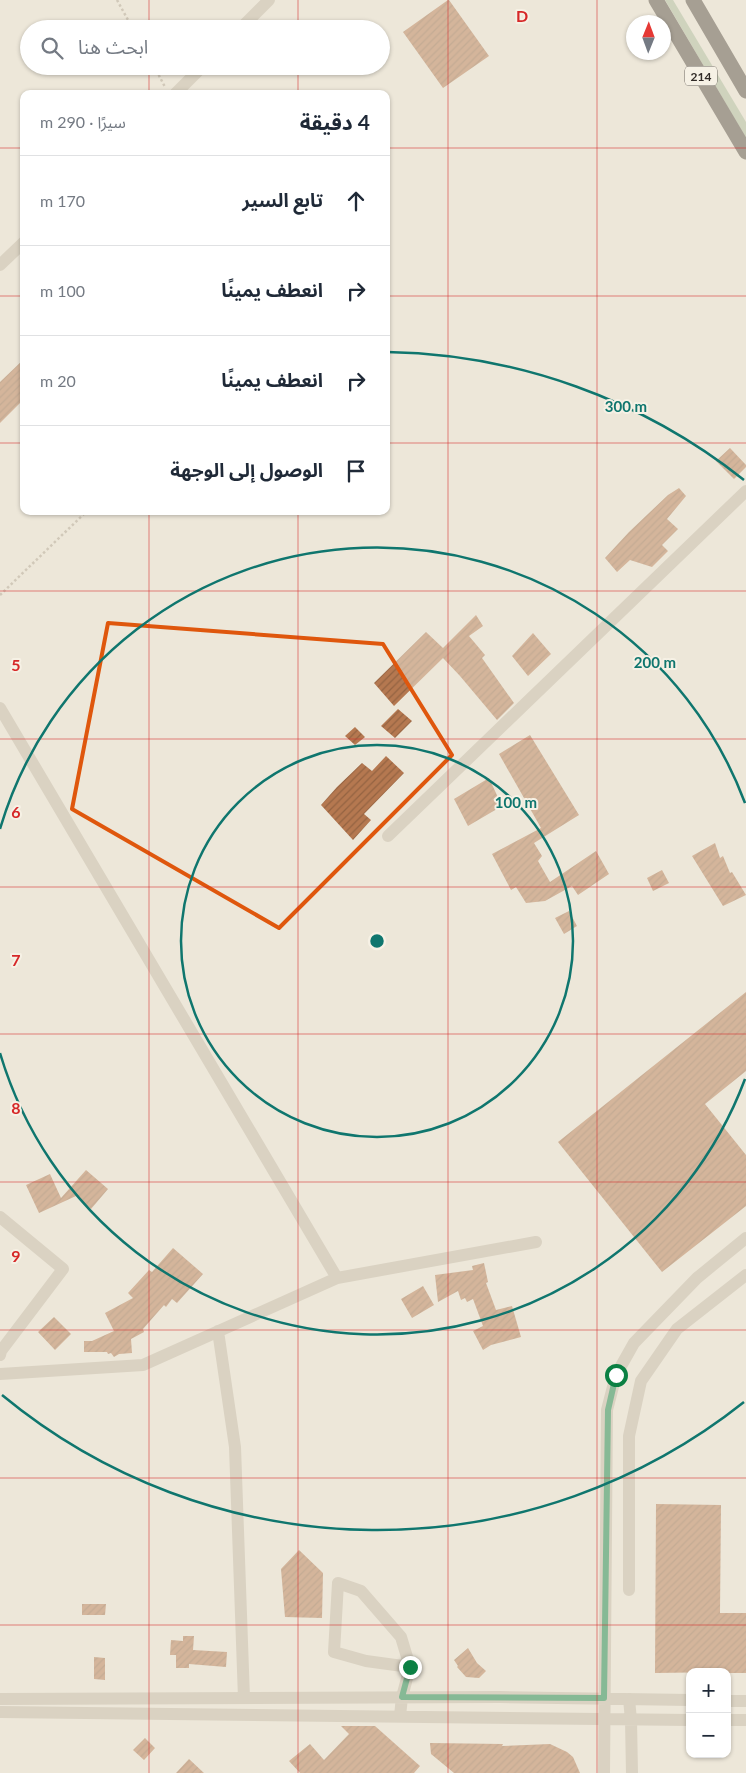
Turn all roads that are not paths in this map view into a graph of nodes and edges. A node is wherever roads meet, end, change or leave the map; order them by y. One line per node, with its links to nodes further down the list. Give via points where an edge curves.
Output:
1 (269, 0): 4 (street)
2 (656, 0): 8 (highway, 214)
3 (692, 0): 7 (highway, 214)
4 (249, 20)
5 (194, 75): 6 (street)
6 (179, 90)
7 (746, 91)
8 (746, 152)
9 (20, 246): 10 (street)
10 (0, 266)
11 (746, 491): 13 (street)
12 (0, 708): 18 (street)
13 (388, 836)
14 (0, 1216): 20 (street, via 62,1269)
15 (746, 1238): 23 (street, via 697,1278 634,1343 616,1375 608,1410)
16 (536, 1242): 18 (street)
17 (746, 1275): 22 (street, via 677,1329 641,1381 628,1436)
18 (337, 1278): 19 (street)
19 (218, 1331): 21 (street, via 143,1365); 28 (street, via 235,1447)
20 (0, 1355)
21 (0, 1374)
22 (629, 1478): 23 (street); 24 (street)
23 (607, 1479): 29 (street)
24 (629, 1590)
25 (410, 1667): 25 (street, via 400,1638 361,1591 338,1584 334,1652 366,1661); 26 (street)
26 (402, 1697): 28 (street); 29 (street); 37 (street)
27 (216, 1698): 28 (street); 30 (street); 36 (street)
28 (244, 1698)
29 (604, 1698): 31 (street); 38 (street)
30 (0, 1699)
31 (629, 1699): 32 (street); 39 (street)
32 (686, 1700)
33 (731, 1700): 34 (street)
34 (746, 1701)
35 (0, 1712): 36 (street)
36 (215, 1714): 37 (street)
37 (400, 1716): 38 (street)
38 (604, 1719): 39 (street); 43 (street)
39 (631, 1720): 40 (street); 44 (street)
40 (686, 1720)
41 (731, 1720): 42 (street)
42 (746, 1720)
43 (604, 1773)
44 (632, 1773)

